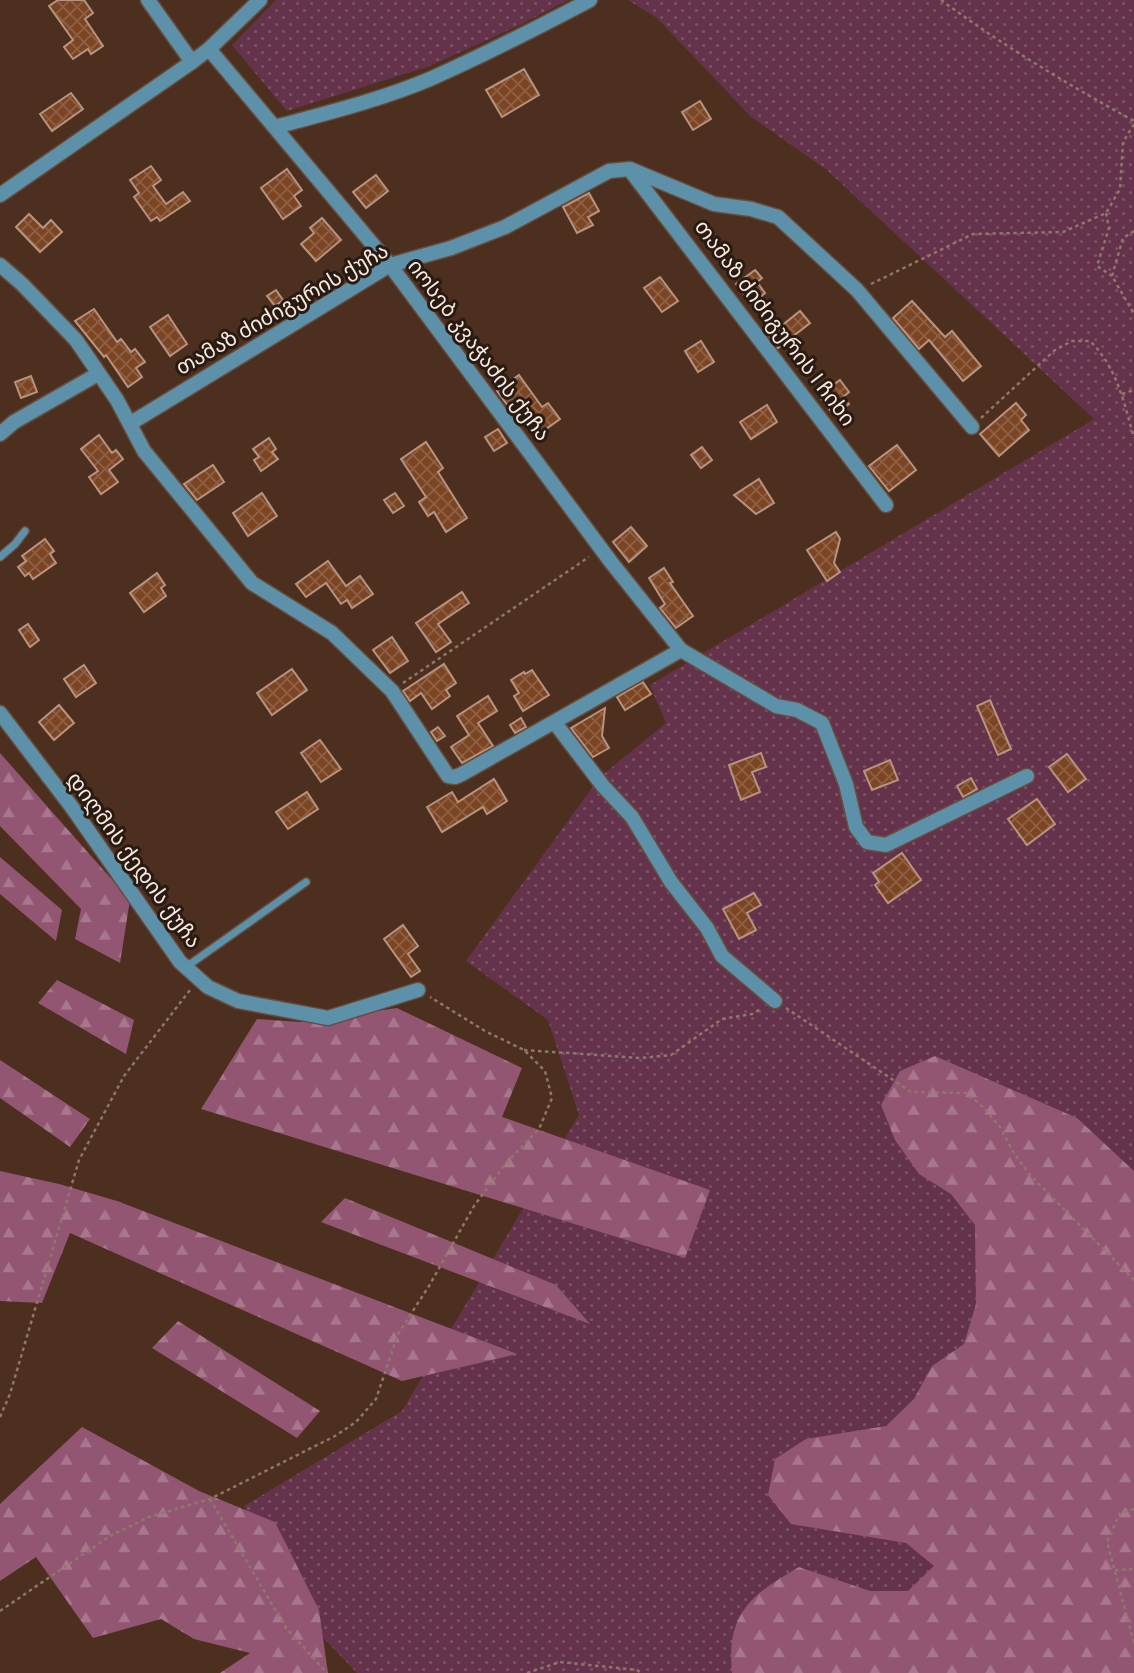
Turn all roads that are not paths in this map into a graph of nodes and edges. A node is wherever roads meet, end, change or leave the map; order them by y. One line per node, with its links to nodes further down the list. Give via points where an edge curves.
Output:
1 (148, 0): 5 (street)
2 (260, 0): 4 (street)
3 (590, 0): 6 (street, via 428,79)
4 (209, 49): 5 (street); 6 (street, იოსებ კვაჭაძის ქუჩა)
5 (192, 62): 8 (street)
6 (275, 127): 10 (street, იოსებ კვაჭაძის ქუჩა)
7 (630, 169): 10 (street, თამაზ ძიძიგურის ქუჩა, via 609,172 505,227); 13 (street, via 714,204 778,217 857,290); 15 (street, თამაზ ძიძიგურის I ჩიხი)
8 (0, 195)
9 (0, 265): 11 (street, via 76,340)
10 (390, 265): 12 (street, თამაზ ძიძიგურის ქუჩა); 18 (street, იოსებ კვაჭაძის ქუჩა)
11 (98, 374): 12 (street); 14 (street)
12 (131, 423): 20 (street, via 144,451 252,583 332,633 392,691 448,776 462,774)
13 (972, 427)
14 (0, 434)
15 (886, 505)
16 (25, 531): 17 (lane)
17 (0, 557)
18 (681, 650): 20 (street); 21 (street, via 776,706 797,710 822,723 846,785 856,827 867,842 886,845)
19 (0, 713): 23 (street, დიღმის ქედის ქუჩა)
20 (555, 723): 25 (street, via 632,817 722,956)
21 (1027, 776)
22 (306, 882): 23 (lane)
23 (186, 967): 24 (street, დიღმის ქედის ქუჩა, via 208,987 237,1000 328,1018)
24 (418, 990)
25 (775, 1001)

